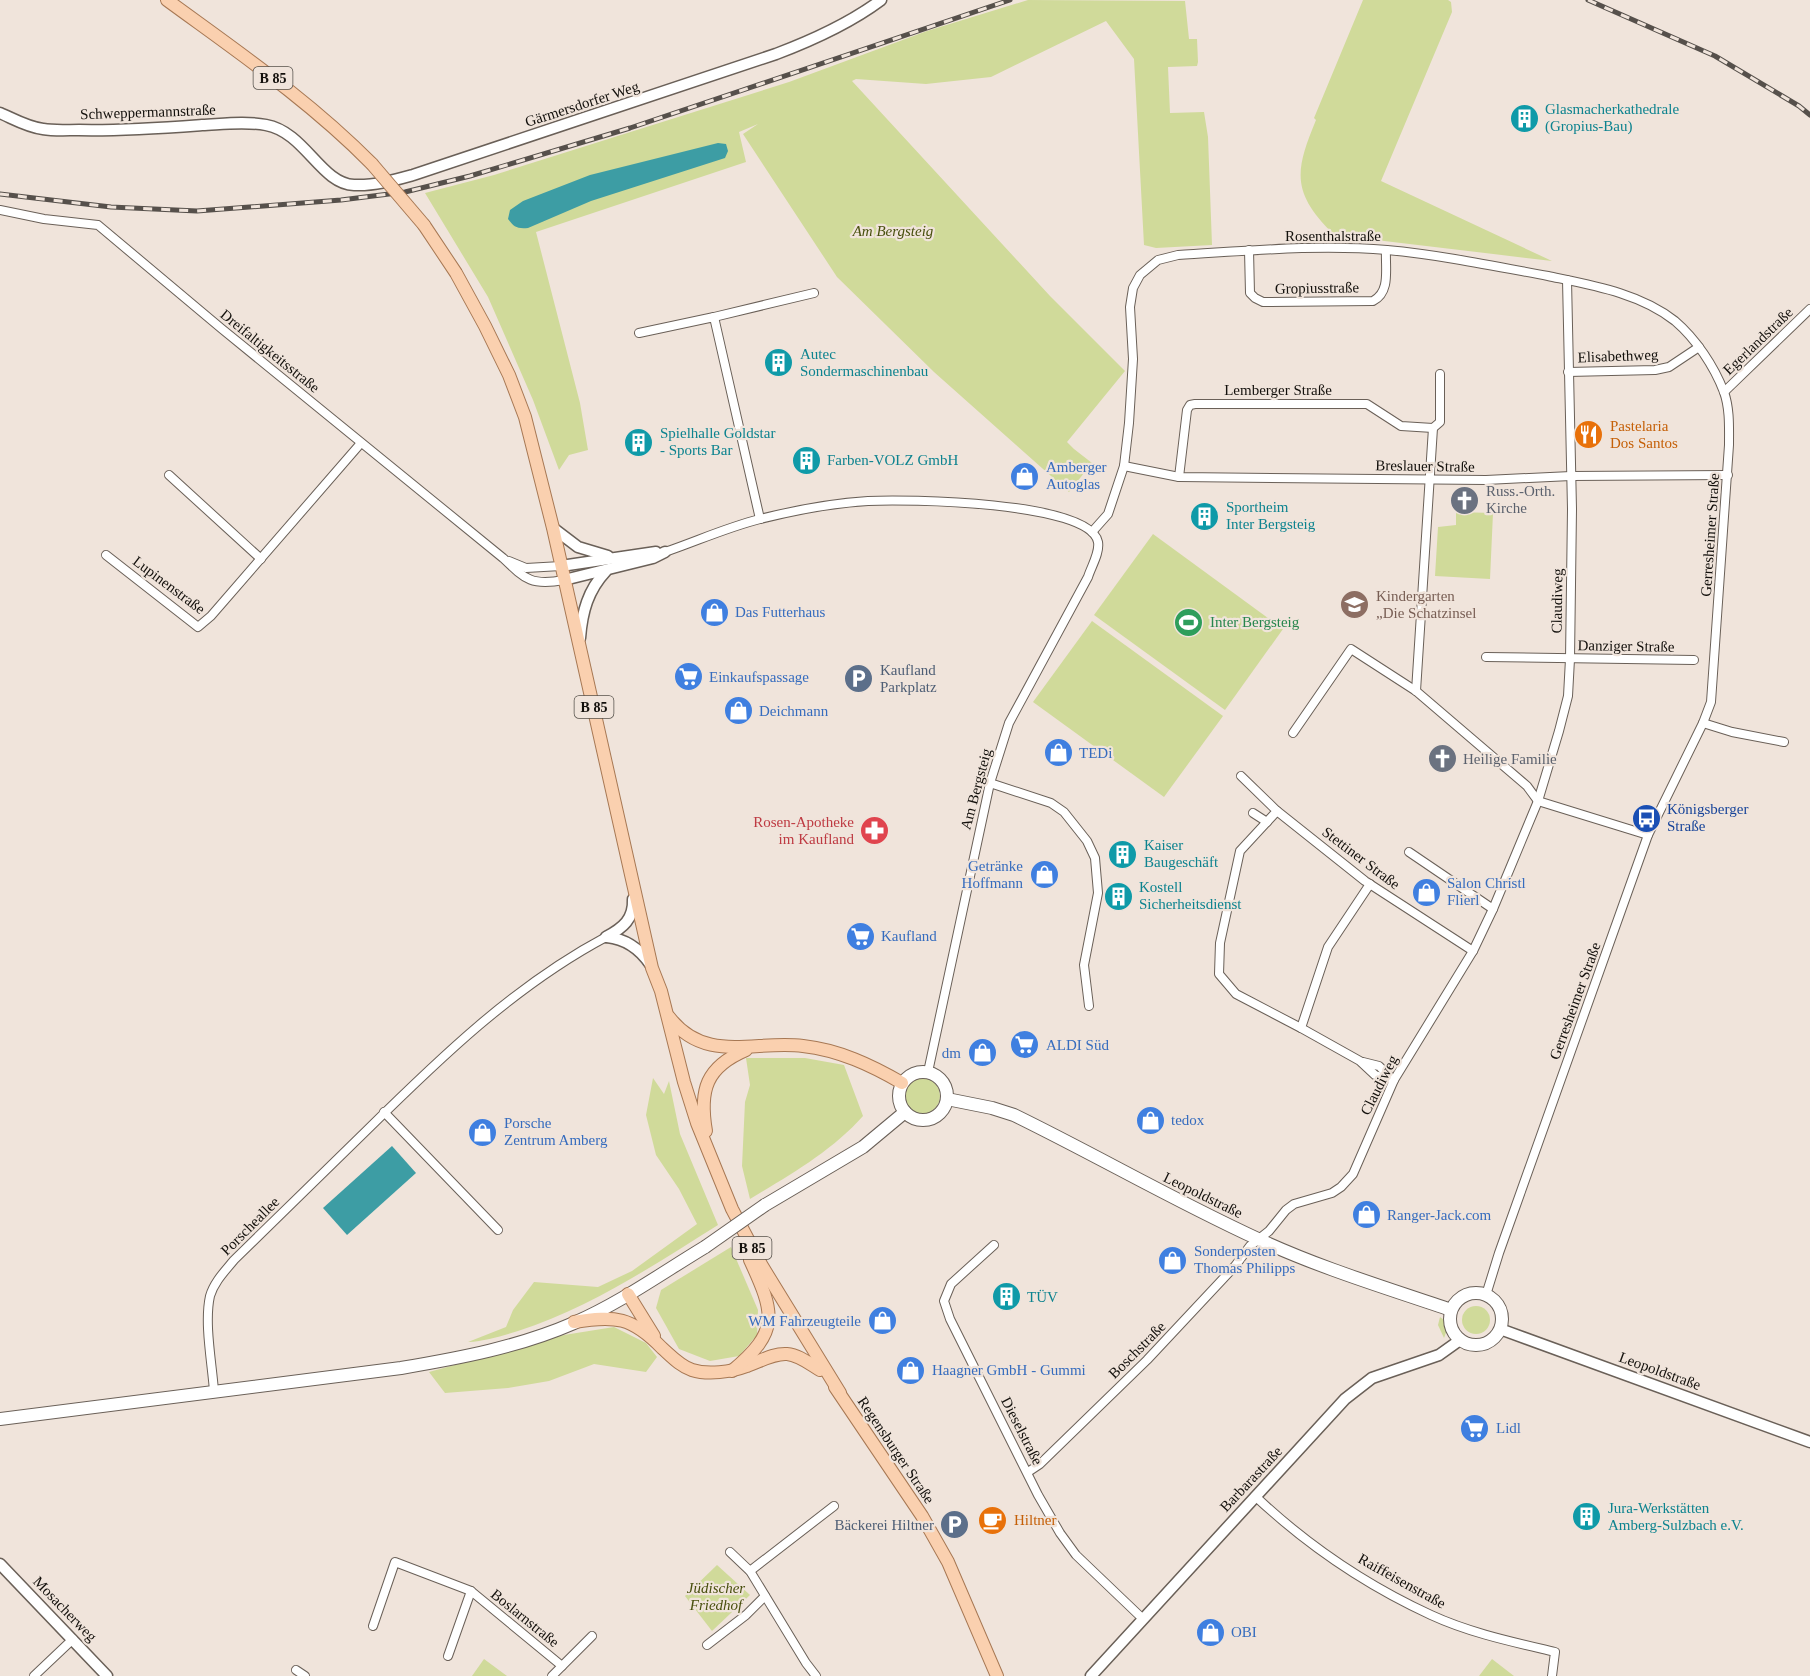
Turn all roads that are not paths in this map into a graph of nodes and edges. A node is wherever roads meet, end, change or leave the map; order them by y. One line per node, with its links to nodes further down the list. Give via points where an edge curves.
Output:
1 (167, 0): 27 (main road, B 85, bridge, via 301,98 346,137 424,225 456,273 508,375 525,417)
2 (881, 0): 4 (street, Gärmersdorfer Weg, via 843,25 784,51 395,180 341,183)
3 (0, 113): 4 (street, Schweppermannstraße, via 44,130 266,125)
4 (297, 140)
5 (0, 210): 19 (street, Dreifaltigkeitsstraße, via 98,225)
6 (1249, 250): 7 (street, Rosenthalstraße); 7 (street, Gropiusstraße, via 1250,293 1263,302 1373,301 1385,290); 20 (street, Rosenthalstraße, via 1158,260 1132,288 1133,359)
7 (1386, 250): 8 (street, Rosenthalstraße, via 1463,259)
8 (1567, 280): 13 (street, Rosenthalstraße, via 1636,298 1656,308); 14 (street, Claudiweg)
9 (814, 293): 11 (street)
10 (1810, 309): 16 (street, Egerlandstraße)
11 (714, 317): 12 (street); 26 (street)
12 (639, 333)
13 (1699, 347): 14 (street, Elisabethweg, via 1669,367 1655,370); 16 (street, Rosenthalstraße)
14 (1568, 372): 23 (street, Claudiweg)
15 (1440, 374): 18 (street, via 1440,422)
16 (1724, 392): 17 (street, Rosenthalstraße)
17 (1729, 419): 22 (street, Gerresheimer Straße)
18 (1433, 428): 24 (street, Lemberger Straße, via 1401,426 1367,404 1195,404 1187,410); 25 (street)
19 (361, 443): 32 (street, Dreifaltigkeitsstraße); 33 (street, Lupinenstraße)
20 (1124, 466): 24 (street, Breslauer Straße); 28 (street, Rosenthalstraße, via 1108,514)
21 (170, 475): 33 (street)
22 (1728, 475): 23 (street, Breslauer Straße); 42 (street, Gerresheimer Straße, via 1711,702)
23 (1571, 476): 25 (street, Breslauer Straße); 39 (street, Claudiweg)
24 (1179, 477): 25 (street, Breslauer Straße)
25 (1431, 480): 41 (street)
26 (760, 519): 28 (street, via 867,501 921,500 1031,511 1078,523); 29 (street)
27 (553, 528): 31 (street, via 578,547); 34 (main road, B 85)
28 (1092, 532): 46 (street, Am Bergsteig, via 1098,542 1097,554 1088,577 1009,723)
29 (665, 552): 31 (street); 35 (street)
30 (106, 555): 33 (street, Lupinenstraße, via 198,627)
31 (614, 557): 34 (street)
32 (503, 558): 34 (street, Dreifaltigkeitsstraße, via 526,568); 36 (street, Dreifaltigkeitsstraße, via 530,581)
33 (261, 559)
34 (561, 566): 36 (main road, B 85)
35 (606, 571): 36 (street); 37 (street, via 585,603)
36 (564, 580): 37 (main road, B 85)
37 (579, 644): 53 (main road, B 85)
38 (1486, 657): 39 (street, Danziger Straße)
39 (1570, 659): 40 (street, Danziger Straße); 47 (street, Claudiweg, via 1568,696)
40 (1694, 660)
41 (1416, 691): 43 (street, via 1351,649); 47 (street, via 1527,786)
42 (1703, 723): 44 (street); 51 (street, Gerresheimer Straße)
43 (1293, 733)
44 (1784, 742)
45 (1242, 776): 48 (street, Stettiner Straße)
46 (990, 783): 59 (street, via 1051,803 1064,812 1095,858 1098,894 1084,965); 63 (street, Am Bergsteig)
47 (1538, 801): 51 (street); 55 (street, Claudiweg)
48 (1277, 811): 50 (street); 54 (street, Stettiner Straße)
49 (1253, 813): 50 (street)
50 (1267, 822): 61 (street, via 1240,851 1220,943 1219,974 1236,994)
51 (1648, 835): 75 (street, Gerresheimer Straße)
52 (1409, 852): 55 (street)
53 (633, 882): 56 (street, via 631,918); 58 (main road, B 85)
54 (1370, 884): 57 (street, Stettiner Straße); 61 (street, via 1328,947)
55 (1493, 909): 57 (street, Claudiweg)
56 (606, 937): 58 (street, via 636,947); 67 (street, Porscheallee, via 558,964 510,1000)
57 (1473, 951): 64 (street, Claudiweg)
58 (653, 970): 60 (main road, B 85); 73 (main road, B 85, via 677,1082 700,1154)
59 (1089, 1006)
60 (667, 1015): 62 (main road, via 680,1029 707,1044); 69 (main road, B 85, via 684,1082)
61 (1301, 1028): 64 (street, via 1360,1061 1379,1066)
62 (756, 1046): 65 (main road, via 780,1044 829,1051 867,1063); 69 (main road, via 722,1062 711,1074 703,1094)
63 (928, 1072): 65 (main road, via 910,1075); 66 (main road, via 940,1079)
64 (1394, 1080): 71 (street, Claudiweg, via 1353,1174 1332,1193 1294,1204)
65 (902, 1083): 68 (main road, via 899,1102)
66 (947, 1099): 68 (main road, via 944,1108 932,1118 916,1119); 71 (main road, Leopoldstraße, via 1014,1115)
67 (384, 1112): 70 (street); 83 (street, Porscheallee, via 219,1277 211,1294 209,1312)
68 (905, 1112): 74 (main road, bridge, via 863,1147)
69 (713, 1164): 84 (main road, B 85, via 762,1266)
70 (498, 1230)
71 (1259, 1240): 76 (main road, Leopoldstraße); 87 (street, Boschstraße, via 1147,1360)
72 (994, 1245): 87 (street, Dieselstraße, via 951,1284 944,1300)
73 (747, 1254): 81 (main road, Regensburger Straße / B 85); 82 (main road, via 765,1296 768,1326 758,1347)
74 (628, 1294): 77 (main road); 80 (main road)
75 (1486, 1294): 76 (main road, via 1469,1293); 78 (main road, via 1502,1313)
76 (1451, 1310): 79 (main road, via 1451,1327)
77 (574, 1322): 80 (main road, via 619,1318); 83 (main road, via 511,1345 456,1359)
78 (1500, 1329): 79 (main road, via 1483,1344); 86 (street, Leopoldstraße)
79 (1460, 1340): 88 (street, Barbarastraße, via 1439,1355 1388,1371 1358,1388)
80 (660, 1345): 82 (main road, via 693,1370)
81 (820, 1370): 82 (main road, via 786,1354); 84 (main road, Regensburger Straße / B 85)
82 (732, 1371)
83 (214, 1391): 85 (main road)
84 (840, 1393): 108 (main road, Regensburger Straße / B 85, via 948,1562)
85 (0, 1419)
86 (1810, 1442)
87 (1028, 1472): 95 (street, Dieselstraße, via 1059,1533 1076,1555)
88 (1255, 1496): 95 (street, Barbarastraße); 110 (street, Raiffeisenstraße, via 1350,1569 1432,1616 1554,1652)
89 (834, 1506): 92 (street)
90 (730, 1552): 92 (street)
91 (0, 1563): 98 (street, Mosacherweg)
92 (750, 1571): 94 (street)
93 (471, 1591): 96 (street, Boslarnstraße, via 395,1562); 100 (street, Boslarnstraße); 101 (street, Boslarnstraße)
94 (765, 1596): 99 (street); 107 (street)
95 (1143, 1619): 109 (street, Barbarastraße)
96 (373, 1626)
97 (592, 1636): 101 (street, Boslarnstraße)
98 (73, 1639): 103 (street); 104 (street, Mosacherweg)
99 (707, 1645)
100 (448, 1656)
101 (562, 1666): 106 (street, Boslarnstraße)
102 (296, 1670): 105 (street)
103 (34, 1676)
104 (107, 1676)
105 (305, 1676)
106 (552, 1676)
107 (816, 1676)
108 (997, 1676)
109 (1091, 1676)
110 (1552, 1676)

